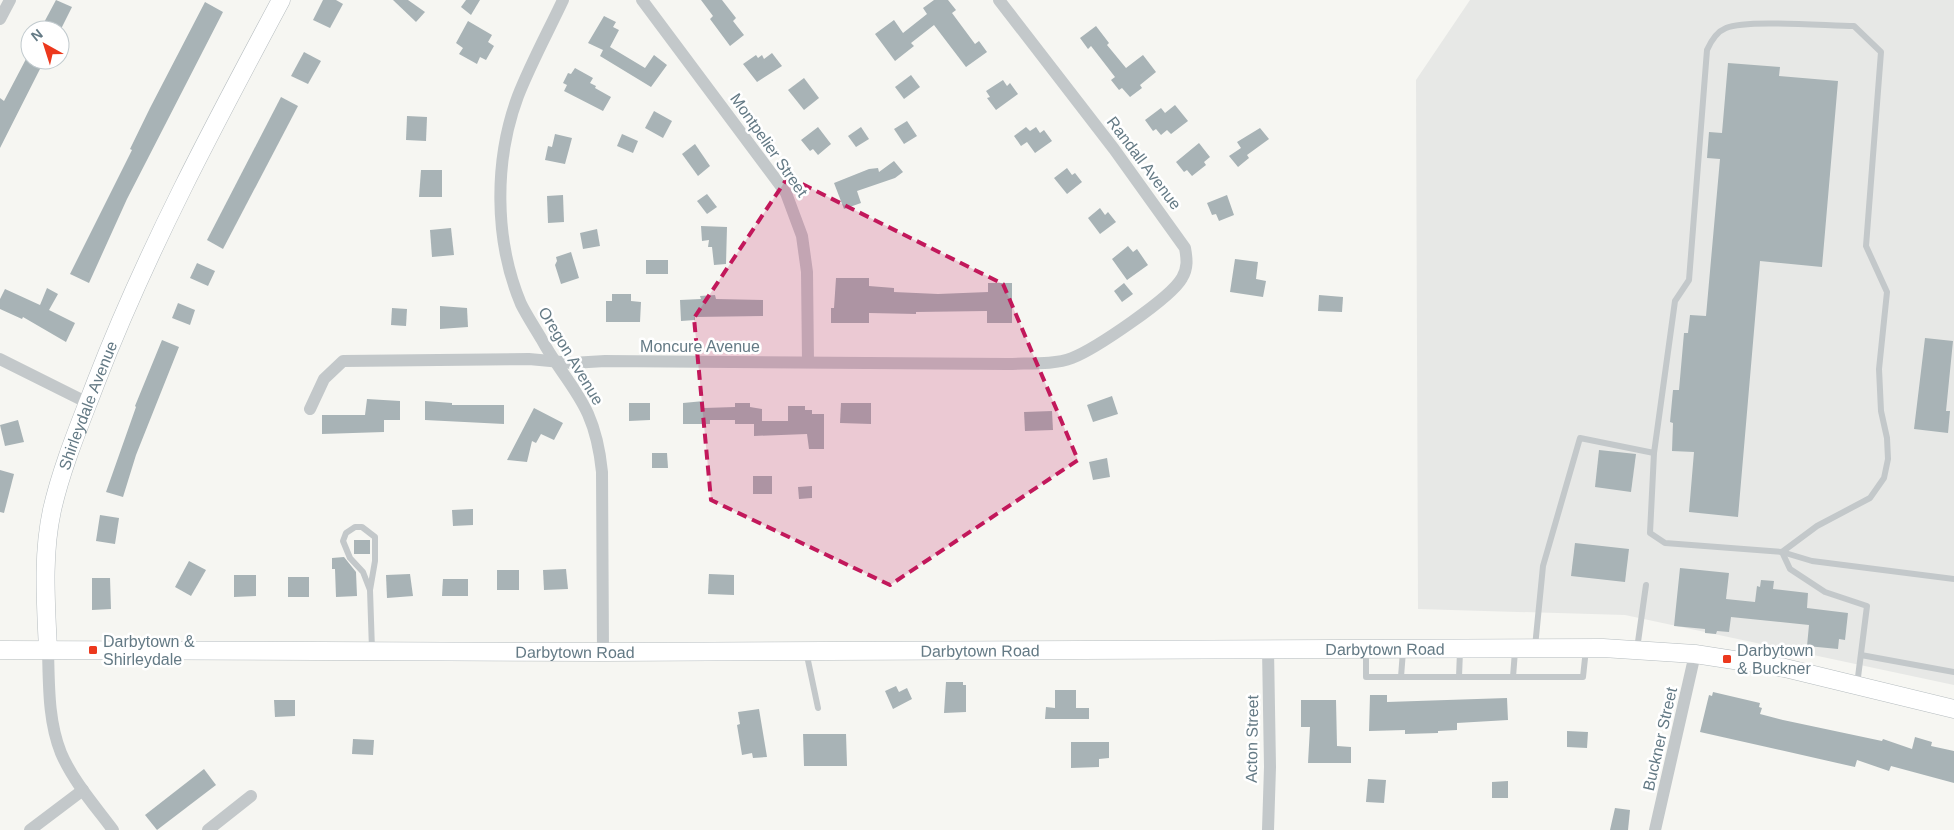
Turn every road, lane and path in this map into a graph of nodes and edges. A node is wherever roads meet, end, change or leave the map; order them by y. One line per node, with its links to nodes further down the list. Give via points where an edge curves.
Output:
1 (10, 0): 6 (street)
2 (281, 0): 11 (main road, Shirleydale Avenue, via 153,249)
3 (563, 0): 9 (street, Oregon Avenue, via 518,96 503,159 500,197 504,238 515,284)
4 (642, 0): 10 (street, Montpelier Street, via 786,193 802,236 807,272)
5 (999, 0): 7 (street, Randall Avenue, via 1114,149 1185,248 1186,268 1180,282)
6 (0, 19)
7 (1111, 337): 10 (street, Moncure Avenue, via 1062,361 1008,364)
8 (0, 359): 11 (street)
9 (553, 362): 10 (street, Moncure Avenue); 12 (street, Moncure Avenue, via 529,359 343,361 324,379); 30 (street, Oregon Avenue, via 588,413 599,448 603,490)
10 (808, 362)
11 (88, 403): 26 (main road, Shirleydale Avenue, via 62,473 52,512 46,559)
12 (310, 409)
13 (1654, 453): 14 (lane, via 1650,533 1665,543); 14 (lane, via 1675,301 1690,280 1706,50 1713,37 1727,27 1758,24 1854,26 1881,52 1866,246 1887,292 1879,369 1888,459 1884,478 1870,498 1817,526); 21 (lane, via 1580,438 1543,566)
14 (1782, 552): 15 (lane, via 1812,561); 32 (lane, via 1790,569 1826,592 1867,606)
15 (1954, 579)
16 (1646, 585): 28 (lane)
17 (370, 590): 17 (lane, via 375,537 362,527 354,528 346,533 343,541 350,558 363,572); 29 (lane)
18 (1366, 648): 23 (main road, Darbytown Road); 24 (main road, Darbytown Road); 34 (lane, via 1366,677)
19 (1460, 648): 20 (main road, Darbytown Road); 24 (main road, Darbytown Road); 35 (lane)
20 (1515, 648): 21 (main road, Darbytown Road); 36 (lane)
21 (1534, 648): 22 (main road, Darbytown Road)
22 (1586, 648): 28 (main road, Darbytown Road); 36 (lane, via 1583,677)
23 (1268, 649): 27 (main road, Darbytown Road); 45 (street, Acton Street)
24 (1403, 649): 34 (lane)
25 (0, 650): 26 (main road, Darbytown Road)
26 (48, 650): 29 (main road, Darbytown Road); 40 (street, Shirleydale Avenue, via 50,707 55,733 61,753)
27 (806, 650): 30 (main road, Darbytown Road); 38 (lane)
28 (1637, 650): 31 (main road, Darbytown Road)
29 (372, 651): 30 (main road, Darbytown Road)
30 (603, 652)
31 (1695, 654): 37 (main road, Darbytown Road, via 1785,668); 46 (street, Buckner Street)
32 (1861, 655): 33 (lane); 37 (lane)
33 (1954, 672)
34 (1401, 677): 35 (lane)
35 (1459, 677): 36 (lane)
36 (1513, 677)
37 (1857, 686): 39 (main road, Darbytown Road)
38 (818, 708)
39 (1954, 709)
40 (83, 790): 42 (street); 43 (street, Shirleydale Avenue)
41 (251, 796): 44 (street)
42 (30, 830)
43 (113, 830)
44 (208, 830)
45 (1268, 830)
46 (1655, 830)

